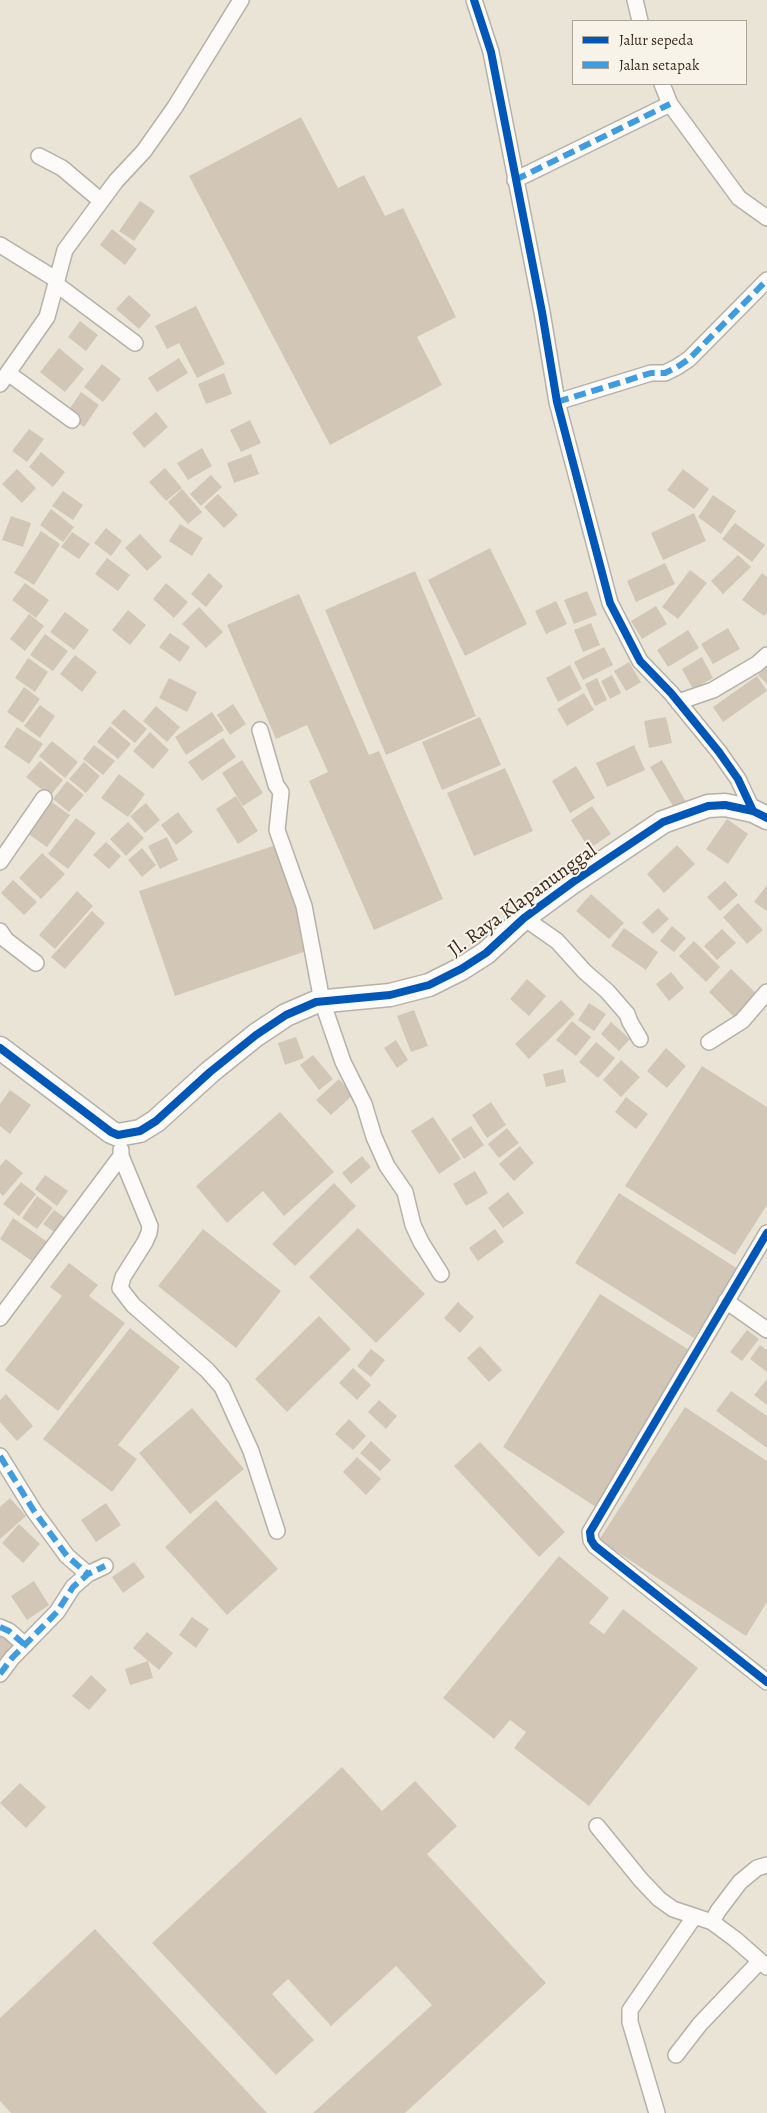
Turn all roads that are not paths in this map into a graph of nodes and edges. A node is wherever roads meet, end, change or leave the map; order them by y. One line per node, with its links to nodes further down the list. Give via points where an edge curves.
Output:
1 (242, 0): 9 (street, via 149,144)
2 (474, 0): 8 (street, via 491,52)
3 (635, 0): 4 (street)
4 (640, 20)
5 (662, 85): 6 (street)
6 (670, 104): 8 (street); 10 (street, via 739,198)
7 (39, 156): 9 (street, via 62,168)
8 (515, 180): 16 (street)
9 (100, 200): 13 (street, via 65,250)
10 (767, 218)
11 (0, 245): 13 (street)
12 (767, 280): 16 (street, via 677,368)
13 (56, 282): 14 (street); 15 (street, via 47,317)
14 (135, 344)
15 (4, 379): 17 (street)
16 (557, 402): 19 (street, via 610,603 640,661)
17 (72, 420)
18 (767, 655): 19 (street, via 737,678)
19 (678, 702): 22 (street, via 719,752)
20 (260, 730): 28 (street, via 281,792 277,830 304,906)
21 (44, 798): 23 (street)
22 (760, 814): 24 (street, Jl. Raya Klapanunggal, via 725,805 708,806 664,822)
23 (0, 862)
24 (524, 918): 28 (street, Jl. Raya Klapanunggal, via 486,953 428,985 390,995); 29 (street, via 557,942 608,991 627,1014)
25 (0, 931): 26 (street, via 6,940)
26 (36, 963)
27 (767, 992): 30 (street, via 742,1022)
28 (322, 1001): 32 (street, Jl. Raya Klapanunggal, via 286,1015 256,1035 148,1126); 34 (street, via 374,1137 387,1166 405,1192 421,1242)
29 (640, 1039)
30 (709, 1042)
31 (0, 1048): 32 (street)
32 (120, 1145): 36 (street); 39 (street, via 150,1226 145,1242 123,1276 120,1288 133,1305 222,1387 251,1450)
33 (767, 1233): 35 (street)
34 (441, 1274)
35 (726, 1301): 37 (street); 45 (street, via 590,1532 595,1546)
36 (0, 1318)
37 (767, 1330)
38 (0, 1456): 41 (street, via 67,1556)
39 (277, 1531)
40 (105, 1566): 41 (street)
41 (88, 1574): 43 (street, via 73,1587 57,1612)
42 (0, 1627): 43 (street)
43 (25, 1645): 44 (street)
44 (0, 1674)
45 (767, 1682)
46 (597, 1826): 48 (street, via 659,1900)
47 (767, 1865): 49 (street, via 757,1868 740,1882)
48 (694, 1917): 49 (street); 52 (street, via 630,2010 630,2022)
49 (712, 1922): 50 (street)
50 (764, 1964): 51 (street, via 700,2024)
51 (676, 2055)
52 (657, 2113)

